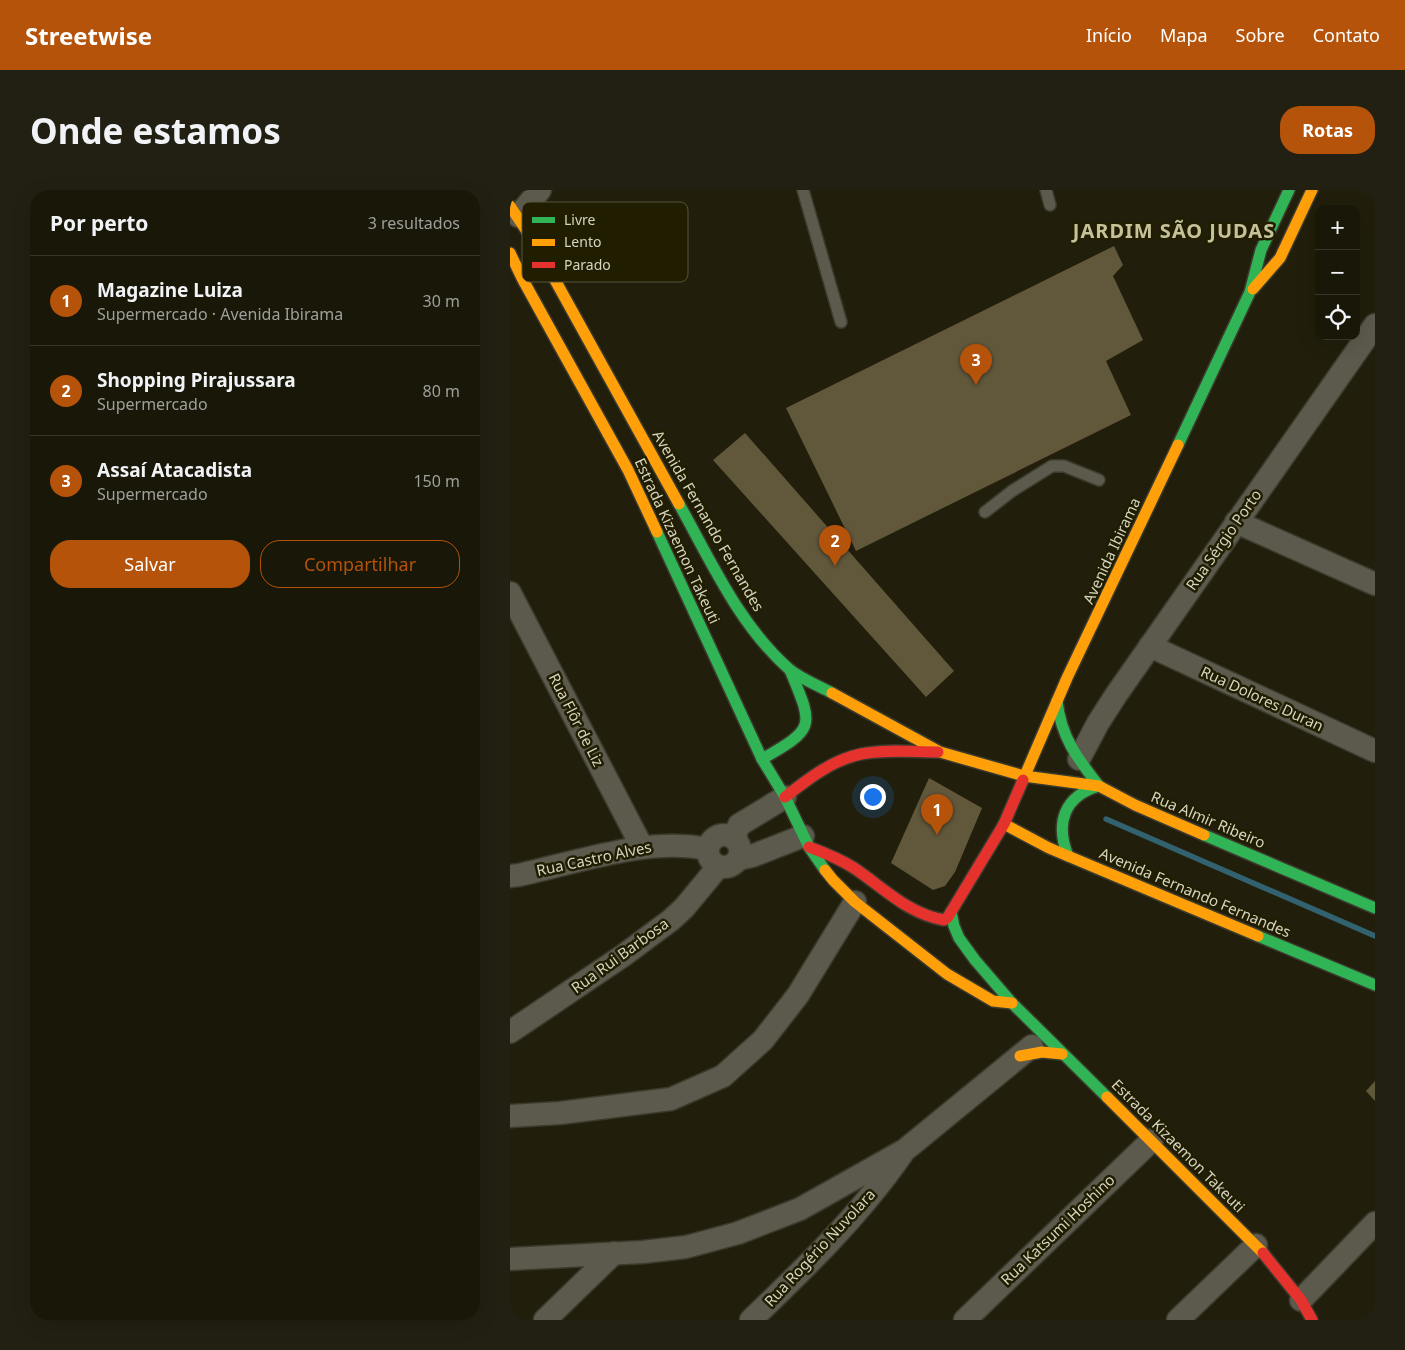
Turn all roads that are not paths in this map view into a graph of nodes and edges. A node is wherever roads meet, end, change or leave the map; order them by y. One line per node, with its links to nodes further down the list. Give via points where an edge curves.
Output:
1 (540, 190): 6 (street)
2 (803, 190): 14 (lane)
3 (1046, 190): 7 (lane)
4 (1289, 190): 13 (main road, Avenida Ibirama, via 1261,250)
5 (1312, 190): 13 (main road, Avenida Ibirama, via 1280,258)
6 (525, 202)
7 (1050, 205)
8 (514, 211): 9 (main road, Avenida Fernando Fernandes)
9 (522, 223)
10 (515, 248): 12 (main road, Estrada Kizaemon Takeuti)
11 (556, 282): 22 (main road, Avenida Fernando Fernandes, via 736,606 758,636)
12 (516, 283): 26 (main road, Estrada Kizaemon Takeuti, via 628,470)
13 (1250, 292): 23 (main road, Avenida Ibirama)
14 (841, 322)
15 (1375, 325): 18 (street, Rua Sérgio Porto)
16 (1099, 480): 17 (lane, via 1064,466 1052,466)
17 (986, 512)
18 (1236, 522): 19 (street); 21 (street, Rua Sérgio Porto)
19 (1375, 584)
20 (510, 593): 36 (street, Rua Flôr de Liz)
21 (1150, 646): 24 (street, Rua Dolores Duran); 27 (street, Rua Sérgio Porto, via 1098,723)
22 (790, 670): 25 (main road, Avenida Fernando Fernandes); 26 (main road, via 806,709 807,721 796,739)
23 (1057, 701): 27 (main road, via 1064,737); 29 (main road, Avenida Ibirama)
24 (1375, 751)
25 (940, 752): 28 (main road, Avenida Fernando Fernandes); 32 (main road, via 861,754 808,778)
26 (762, 759): 32 (main road, Estrada Kizaemon Takeuti)
27 (1079, 759): 31 (main road)
28 (992, 766): 29 (main road, Avenida Fernando Fernandes); 30 (main road)
29 (1024, 776): 31 (main road, Rua Almir Ribeiro); 34 (main road, Avenida Ibirama)
30 (998, 778)
31 (1099, 786): 38 (main road, via 1078,795 1064,814 1061,835); 41 (main road, Rua Almir Ribeiro, via 1135,805)
32 (785, 797): 35 (main road, Estrada Kizaemon Takeuti); 37 (street, via 739,825)
33 (1003, 801): 34 (main road)
34 (1004, 824): 38 (main road, Avenida Fernando Fernandes); 42 (main road, Avenida Ibirama)
35 (806, 841): 37 (street, via 752,856); 40 (main road, Estrada Kizaemon Takeuti, via 833,880); 42 (main road, via 852,866 926,917 944,920)
36 (642, 847): 37 (street, Rua Castro Alves, via 686,845); 39 (street, Rua Castro Alves)
37 (724, 853): 46 (street, Rua Rui Barbosa, via 684,908 671,920)
38 (1068, 856): 43 (main road, Avenida Fernando Fernandes)
39 (510, 876)
40 (855, 902): 44 (main road, Estrada Kizaemon Takeuti, via 947,974 993,1001); 50 (street, via 798,995 762,1040 723,1076 672,1099)
41 (1375, 908)
42 (951, 912): 44 (main road, Estrada Kizaemon Takeuti, via 962,944)
43 (1375, 986)
44 (1012, 1003): 45 (main road, Estrada Kizaemon Takeuti)
45 (1026, 1016): 47 (main road, Estrada Kizaemon Takeuti); 49 (main road, via 1028,1034)
46 (510, 1032)
47 (1045, 1037): 48 (main road, Estrada Kizaemon Takeuti); 49 (street)
48 (1062, 1054): 49 (main road, via 1042,1052); 51 (main road, Estrada Kizaemon Takeuti)
49 (1020, 1056): 52 (street)
50 (510, 1116)
51 (1152, 1140): 54 (main road, Estrada Kizaemon Takeuti); 60 (street, Rua Katsumi Hoshino)
52 (905, 1150): 55 (street, via 800,1209 738,1233 686,1247); 59 (street, Rua Rogério Nuvolara, via 851,1220)
53 (1375, 1223): 57 (street)
54 (1256, 1245): 57 (main road, Estrada Kizaemon Takeuti); 61 (street)
55 (614, 1253): 56 (street); 58 (street)
56 (510, 1259)
57 (1301, 1300): 62 (main road, Estrada Kizaemon Takeuti)
58 (545, 1320)
59 (751, 1320)
60 (965, 1320)
61 (1178, 1320)
62 (1312, 1320)

